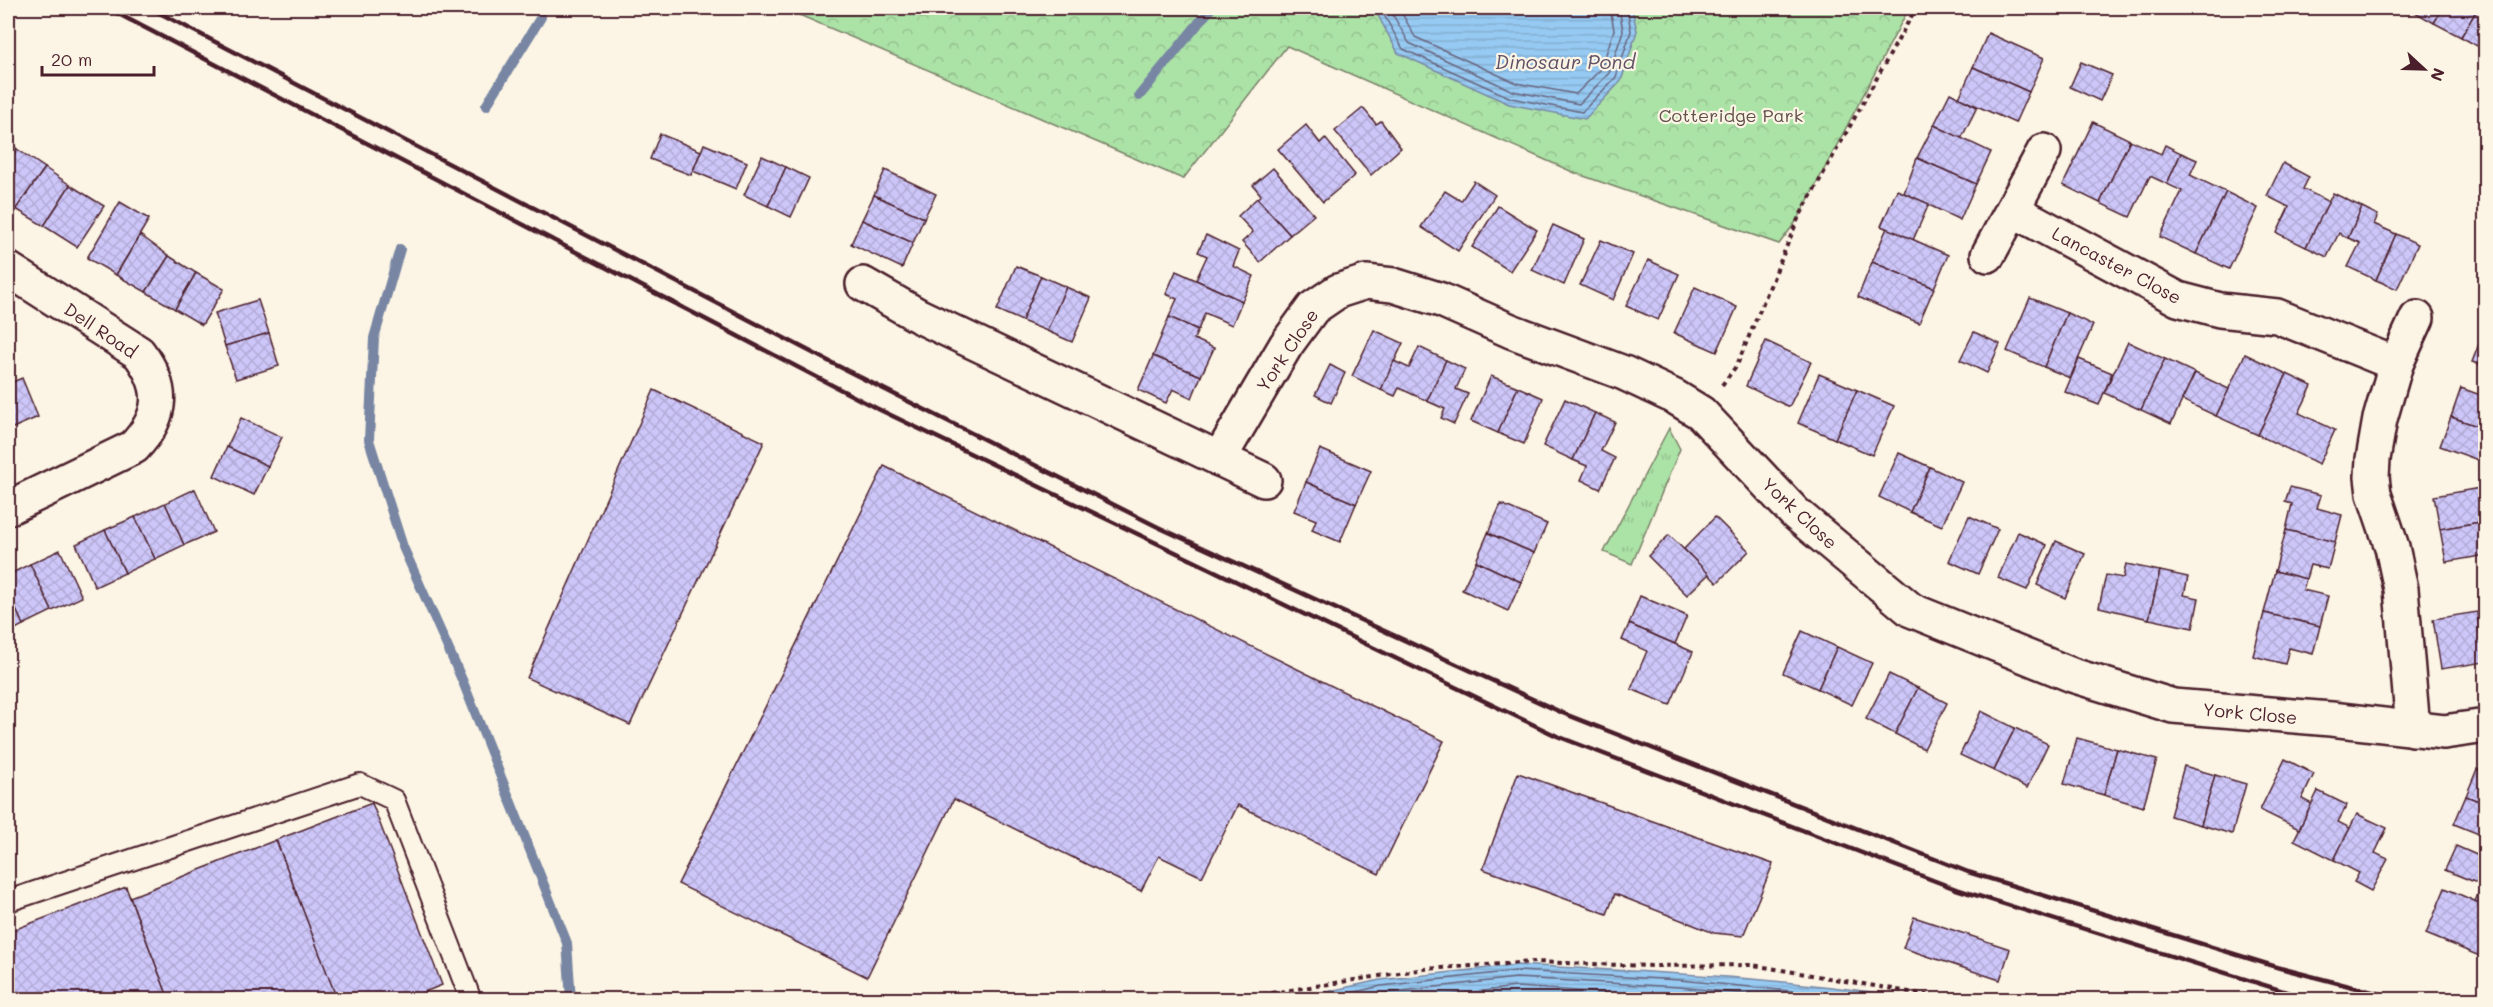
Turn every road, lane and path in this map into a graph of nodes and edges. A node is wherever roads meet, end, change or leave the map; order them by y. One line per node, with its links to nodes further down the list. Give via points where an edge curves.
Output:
1 (1916, 8): 9 (path, via 1798,219 1737,365)
2 (2044, 151): 3 (street)
3 (2013, 210): 4 (street); 8 (street, Lancaster Close, via 2178,299 2220,310 2277,316)
4 (1989, 255)
5 (8, 269): 12 (street, Dell Road, via 139,353 152,370 157,411 149,431 134,447)
6 (863, 284): 10 (street, via 919,316)
7 (2418, 318): 8 (street)
8 (2396, 364): 14 (street, via 2380,419 2372,477 2401,589)
9 (1701, 413): 10 (street, York Close, via 1624,373 1441,300 1393,285 1366,282 1338,291 1313,308 1286,345); 14 (street, York Close, via 1795,513 1911,610 2072,675 2173,706)
10 (1219, 459): 11 (street)
11 (1264, 480)
12 (8, 508)
13 (2486, 726): 14 (street, York Close, via 2444,732)
14 (2413, 729)
15 (8, 901): 16 (lane, via 360,784 394,800)
16 (471, 999)
17 (1227, 999): 18 (path, via 1424,969 1534,962 1753,965)
18 (1956, 999)

